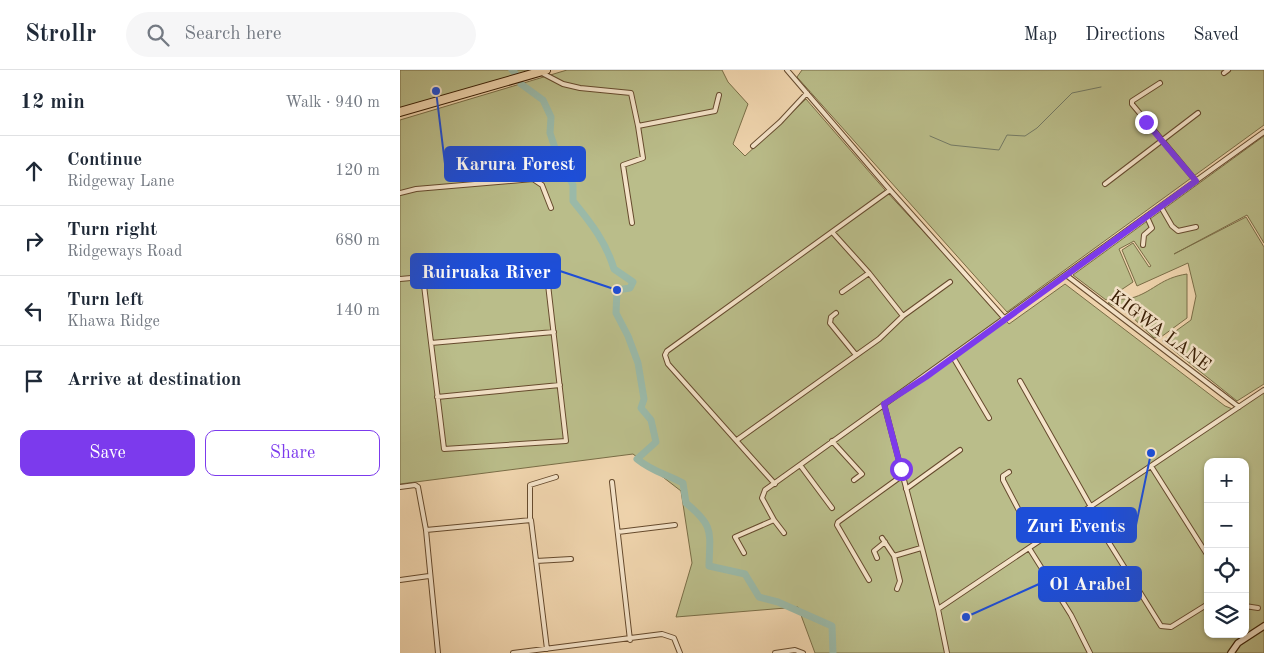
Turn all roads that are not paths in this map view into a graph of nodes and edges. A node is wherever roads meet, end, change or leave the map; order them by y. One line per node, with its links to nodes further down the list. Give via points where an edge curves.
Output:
1 (787, 70): 6 (street)
2 (1228, 70): 4 (street)
3 (543, 71): 8 (highway); 10 (street, via 563,84 631,93)
4 (1224, 73)
5 (1160, 84): 12 (street, via 1132,104)
6 (807, 93): 13 (street); 16 (street)
7 (719, 95): 10 (street, via 715,111)
8 (400, 112)
9 (1198, 114): 12 (street)
10 (638, 126): 21 (street, via 643,158 623,165)
11 (1264, 132): 14 (street)
12 (1160, 141): 14 (street); 15 (street)
13 (753, 146)
14 (1196, 181): 18 (street)
15 (1105, 184)
16 (890, 190): 23 (street); 33 (street)
17 (400, 193): 19 (street, via 533,179 542,185)
18 (1161, 207): 20 (street); 22 (street, via 1178,231)
19 (551, 208)
20 (1148, 217): 24 (street, via 1152,228 1144,235); 26 (street)
21 (632, 223)
22 (1196, 227)
23 (833, 233): 25 (street); 45 (street, via 666,353 668,364)
24 (1144, 245)
25 (869, 273): 30 (street); 32 (street)
26 (1066, 276): 33 (street); 43 (street, KIGWA LANE)
27 (423, 277): 28 (street); 34 (street, via 545,267); 35 (street)
28 (400, 279)
29 (950, 282): 32 (street)
30 (842, 292)
31 (836, 313): 36 (street, via 830,323)
32 (903, 316): 36 (street, via 900,322)
33 (1005, 319): 37 (street)
34 (554, 332): 35 (street); 39 (street)
35 (431, 343): 41 (street)
36 (856, 355): 45 (street)
37 (953, 357): 42 (street); 44 (street)
38 (1020, 381): 59 (street)
39 (560, 385): 41 (street); 41 (street, via 566,440 445,450)
40 (1264, 390): 43 (street)
41 (437, 397)
42 (884, 404): 46 (street); 51 (street)
43 (1239, 407): 49 (street)
44 (989, 418)
45 (737, 440): 55 (street)
46 (832, 441): 48 (street); 53 (street, via 862,474)
47 (960, 450): 57 (street)
48 (800, 464): 55 (street); 58 (street)
49 (1152, 466): 59 (street); 69 (street)
50 (1009, 472): 66 (street, via 1003,480)
51 (903, 475): 57 (street); 77 (street, via 837,525)
52 (556, 477): 60 (street, via 529,487)
53 (854, 480)
54 (612, 482): 64 (street)
55 (775, 484): 61 (street, via 765,490 762,498)
56 (400, 486): 63 (street, via 418,487)
57 (906, 489): 67 (street)
58 (832, 508)
59 (1090, 508): 66 (street); 79 (street, via 1161,626 1171,626)
60 (530, 519): 63 (street); 74 (street)
61 (774, 520): 65 (street); 70 (street, via 735,537)
62 (675, 525): 64 (street)
63 (426, 530): 75 (street)
64 (618, 532): 84 (street)
65 (784, 533)
66 (1036, 543): 68 (street)
67 (922, 548): 71 (street); 82 (street)
68 (1029, 548): 82 (street); 92 (street, via 1071,615)
69 (1204, 550)
70 (744, 553)
71 (894, 556): 73 (street, via 884,540 874,551); 78 (street, via 900,581)
72 (572, 558): 74 (street)
73 (877, 558)
74 (536, 561): 85 (street)
75 (429, 576): 76 (street); 86 (street)
76 (400, 580)
77 (870, 580)
78 (897, 589)
79 (1204, 606)
80 (1249, 607): 81 (street)
81 (1258, 608)
82 (938, 609): 91 (street)
83 (1264, 626): 93 (street, via 1238,643)
84 (630, 640): 85 (street); 88 (street, via 668,635 676,642)
85 (547, 649): 87 (street)
86 (438, 653)
87 (513, 653)
88 (680, 653)
89 (775, 653): 90 (street, via 795,650)
90 (803, 653)
91 (947, 653)
92 (1090, 653)
93 (1231, 653)

